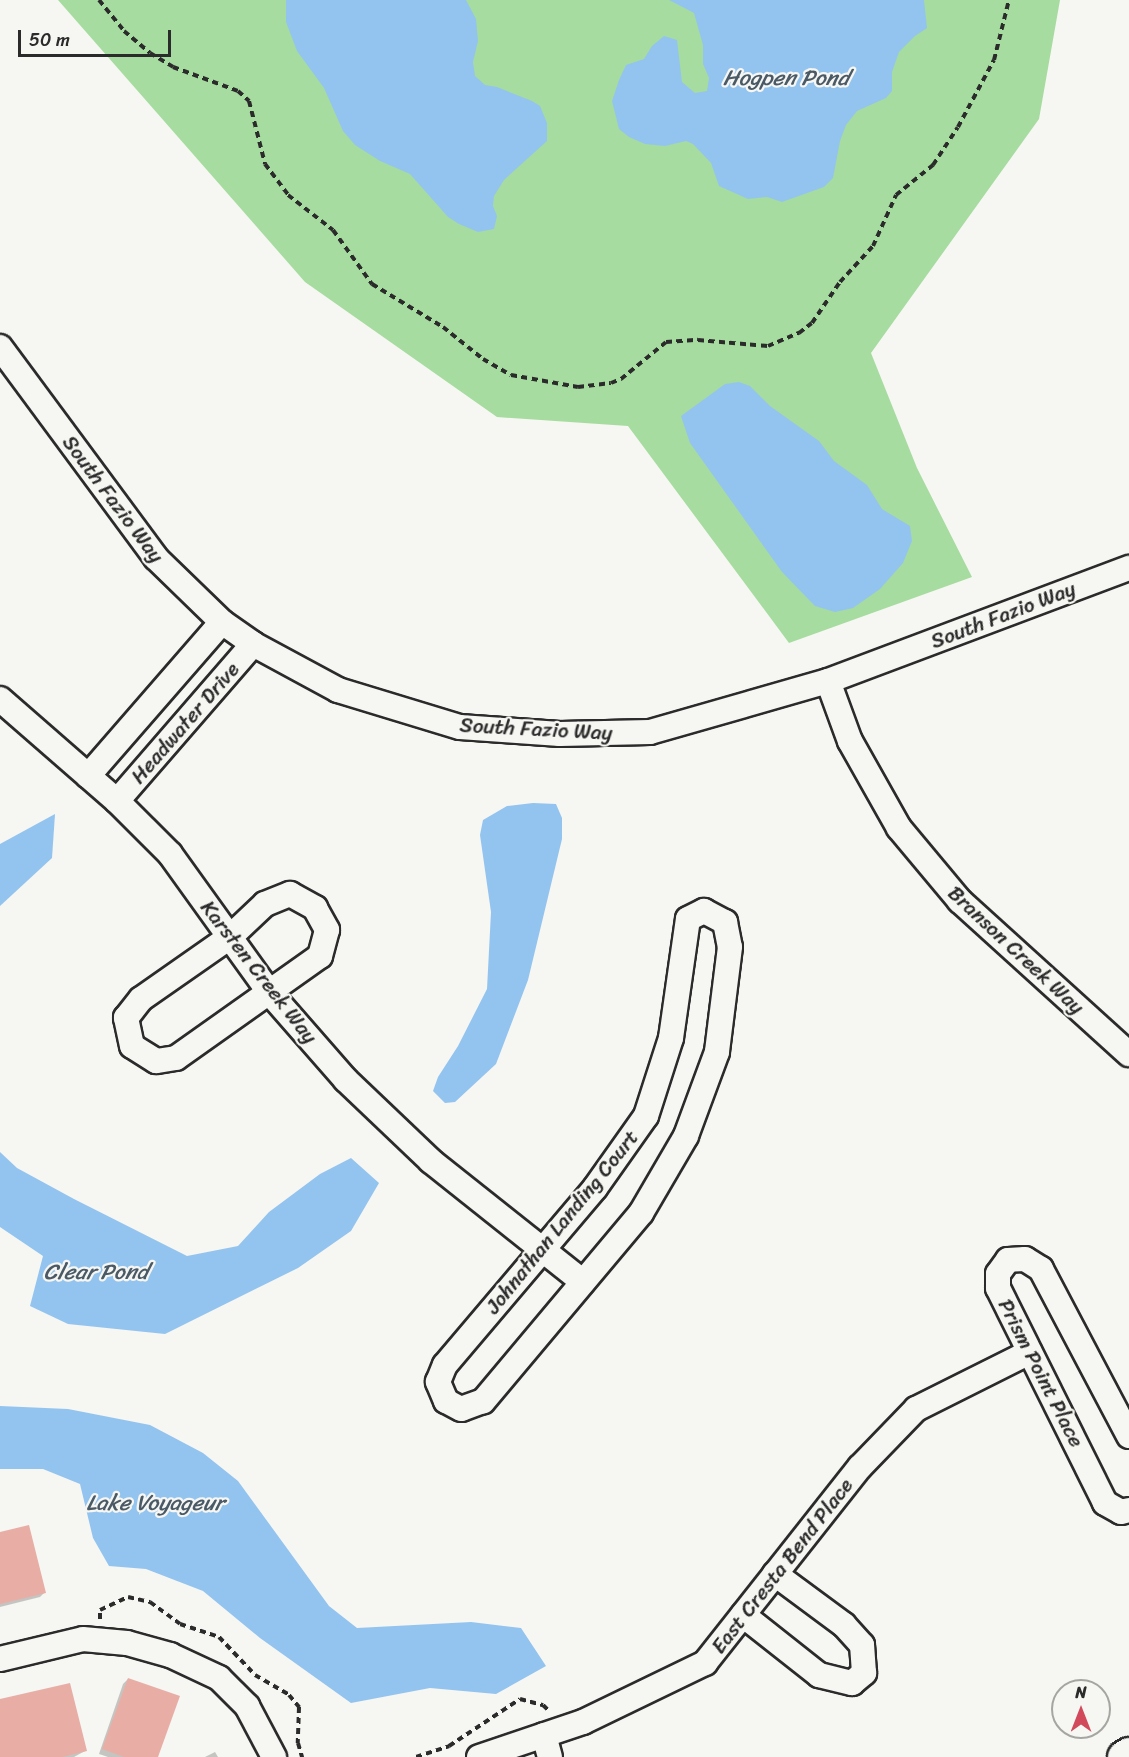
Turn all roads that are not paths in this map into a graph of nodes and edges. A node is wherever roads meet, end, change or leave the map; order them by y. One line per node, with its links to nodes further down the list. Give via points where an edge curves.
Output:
1 (0, 347): 3 (street, South Fazio Way, via 156,558)
2 (1129, 568): 5 (street, South Fazio Way)
3 (222, 622): 4 (street, South Fazio Way); 7 (street, Headwater Drive)
4 (253, 644): 5 (street, South Fazio Way, via 338,690 460,728 560,734 650,732); 8 (street, Headwater Drive)
5 (828, 681): 11 (street, Branson Creek Way, via 850,741 899,828 960,901)
6 (0, 699): 7 (street, Karsten Creek Way)
7 (88, 776): 8 (street, Karsten Creek Way)
8 (117, 801): 9 (street, Karsten Creek Way, via 170,854)
9 (230, 938): 10 (street, Karsten Creek Way); 10 (street, via 265,904 290,894 315,908 327,930 320,956); 10 (street, via 141,999 126,1017 132,1046 156,1061 176,1058)
10 (269, 992): 12 (street, Karsten Creek Way, via 346,1080 431,1161)
11 (1129, 1054)
12 (543, 1251): 13 (street, Karsten Creek Way); 13 (street, Johnathan Landing Court, via 445,1365 438,1382 446,1401 461,1409 483,1401); 13 (street, Johnathan Landing Court, via 595,1188 646,1116 671,1038 688,919 704,911 725,922 730,947 717,1052 686,1136 641,1213)
13 (583, 1282)
14 (1030, 1352): 15 (street, Prism Point Place, via 998,1288 998,1274 1008,1260 1025,1259 1041,1269); 16 (street, Prism Point Place, via 1105,1503 1121,1512); 17 (street, East Cresta Bend Place, via 916,1409 860,1467)
15 (1129, 1436)
16 (1129, 1510)
17 (775, 1574): 18 (street, East Cresta Bend Place); 18 (street, via 844,1625 862,1645 864,1673 852,1683 819,1675)
18 (743, 1615): 20 (street, East Cresta Bend Place, via 705,1663)
19 (0, 1659): 23 (street, via 83,1639 127,1643 170,1655 219,1678 247,1706)
20 (551, 1741): 22 (street, East Cresta Bend Place)
21 (1129, 1754): 24 (main road)
22 (486, 1756)
23 (274, 1757)
24 (1124, 1757)

